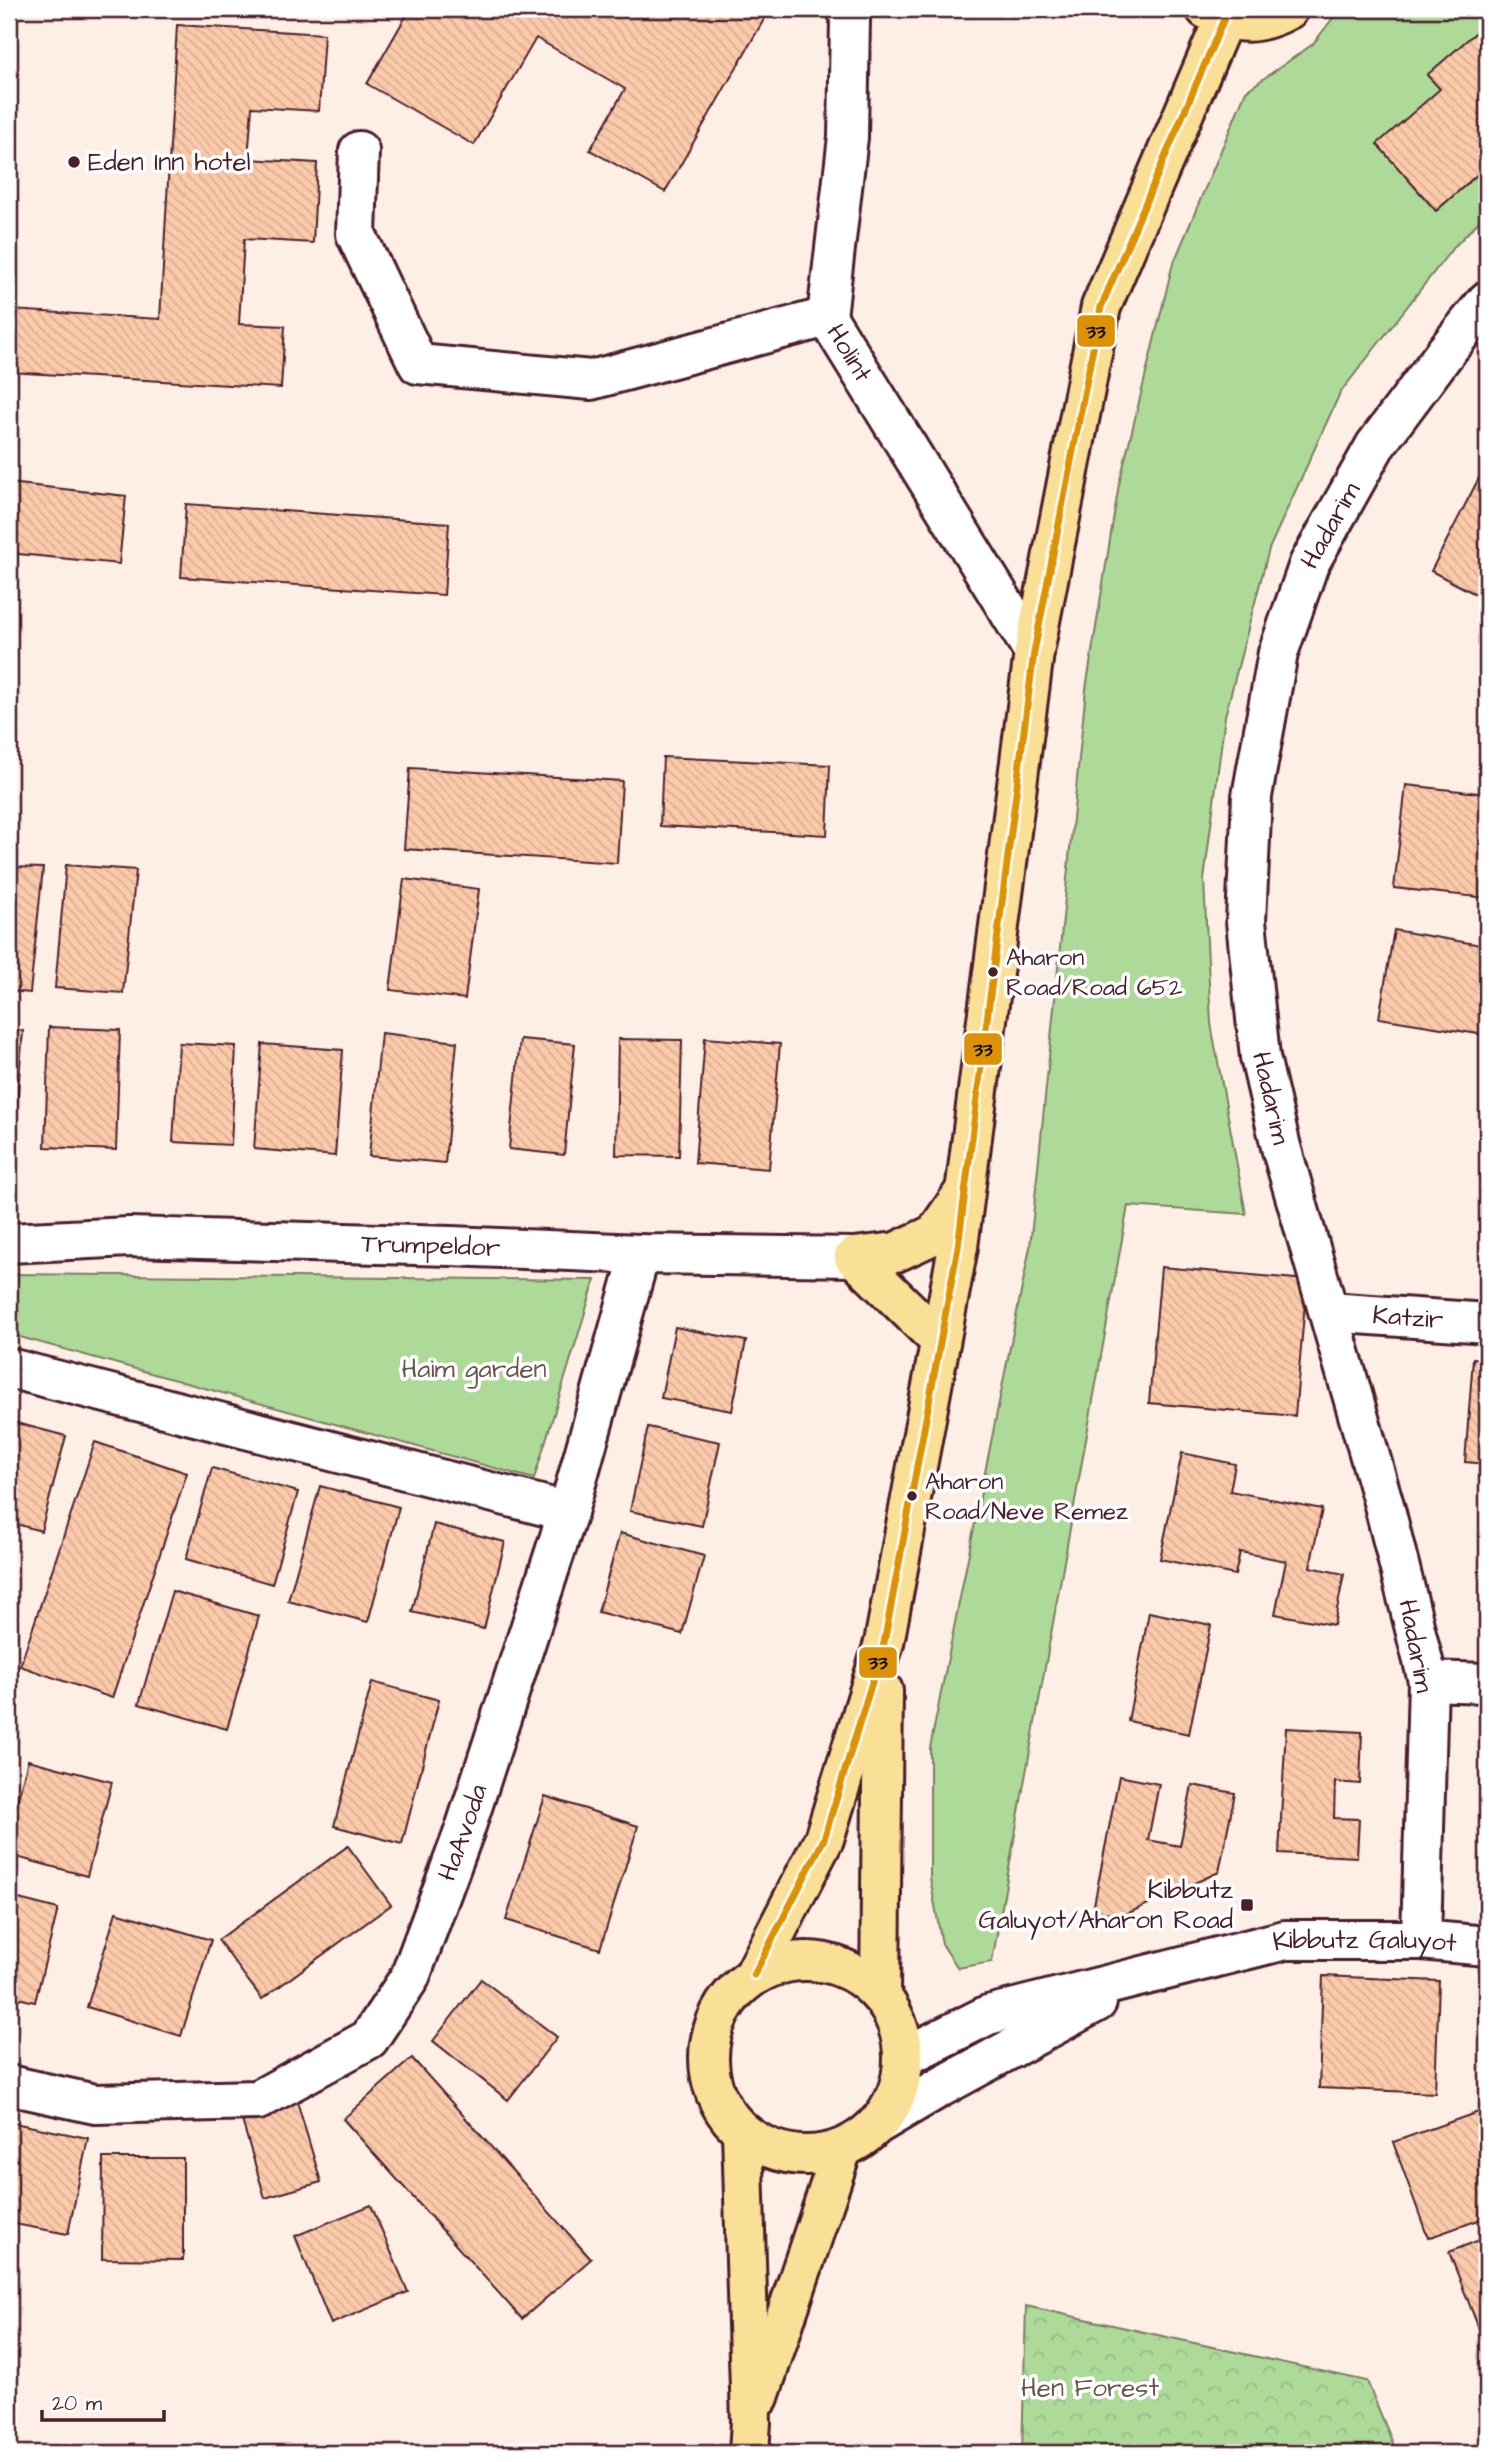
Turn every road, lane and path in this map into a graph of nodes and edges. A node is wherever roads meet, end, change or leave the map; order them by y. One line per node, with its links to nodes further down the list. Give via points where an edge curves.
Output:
1 (847, 9): 6 (street, Holint, via 848,137)
2 (1289, 9): 3 (main road, via 1247,23)
3 (1215, 14): 7 (main road, via 1101,307)
4 (359, 151): 6 (street, via 356,234 418,364 592,380)
5 (1487, 301): 12 (street, Hadarim, via 1375,446 1309,564 1278,653 1252,796 1246,921 1260,1057)
6 (827, 317): 7 (street, Holint)
7 (1034, 652): 8 (main road)
8 (965, 1190): 11 (main road, via 934,1234 896,1252); 14 (main road)
9 (9, 1243): 10 (street, Trumpeldor, via 129,1237)
10 (640, 1254): 11 (street, Trumpeldor); 16 (street, HaAvoda)
11 (854, 1257): 14 (main road)
12 (1329, 1312): 13 (street, Katzir); 18 (street, Hadarim)
13 (1487, 1323)
14 (940, 1341): 17 (main road)
15 (9, 1368): 16 (street)
16 (568, 1512): 26 (street, HaAvoda, via 465,1829 410,1977 369,2039 258,2100 95,2104)
17 (884, 1643): 23 (main road, via 824,1839); 24 (main road)
18 (1428, 1681): 19 (street); 20 (street, Hadarim)
19 (1487, 1682)
20 (1421, 1940): 21 (street, Kibbutz Galuyot); 22 (street, Kibbutz Galuyot, via 1285,1940)
21 (1487, 1946)
22 (1161, 1970): 25 (street, Kibbutz Galuyot, via 988,2015); 27 (street, Kibbutz Galuyot, via 1067,2017)
23 (754, 1975): 24 (main road, via 786,1963 820,1962 842,1967); 28 (main road, via 719,2013 710,2038 708,2064 713,2089)
24 (880, 1993): 25 (main road, via 902,2034)
25 (904, 2057): 27 (main road, via 898,2093)
26 (9, 2085)
27 (878, 2124): 29 (main road)
28 (742, 2132): 29 (main road, via 764,2146 790,2154); 30 (main road)
29 (842, 2149): 30 (main road)
30 (750, 2438)

